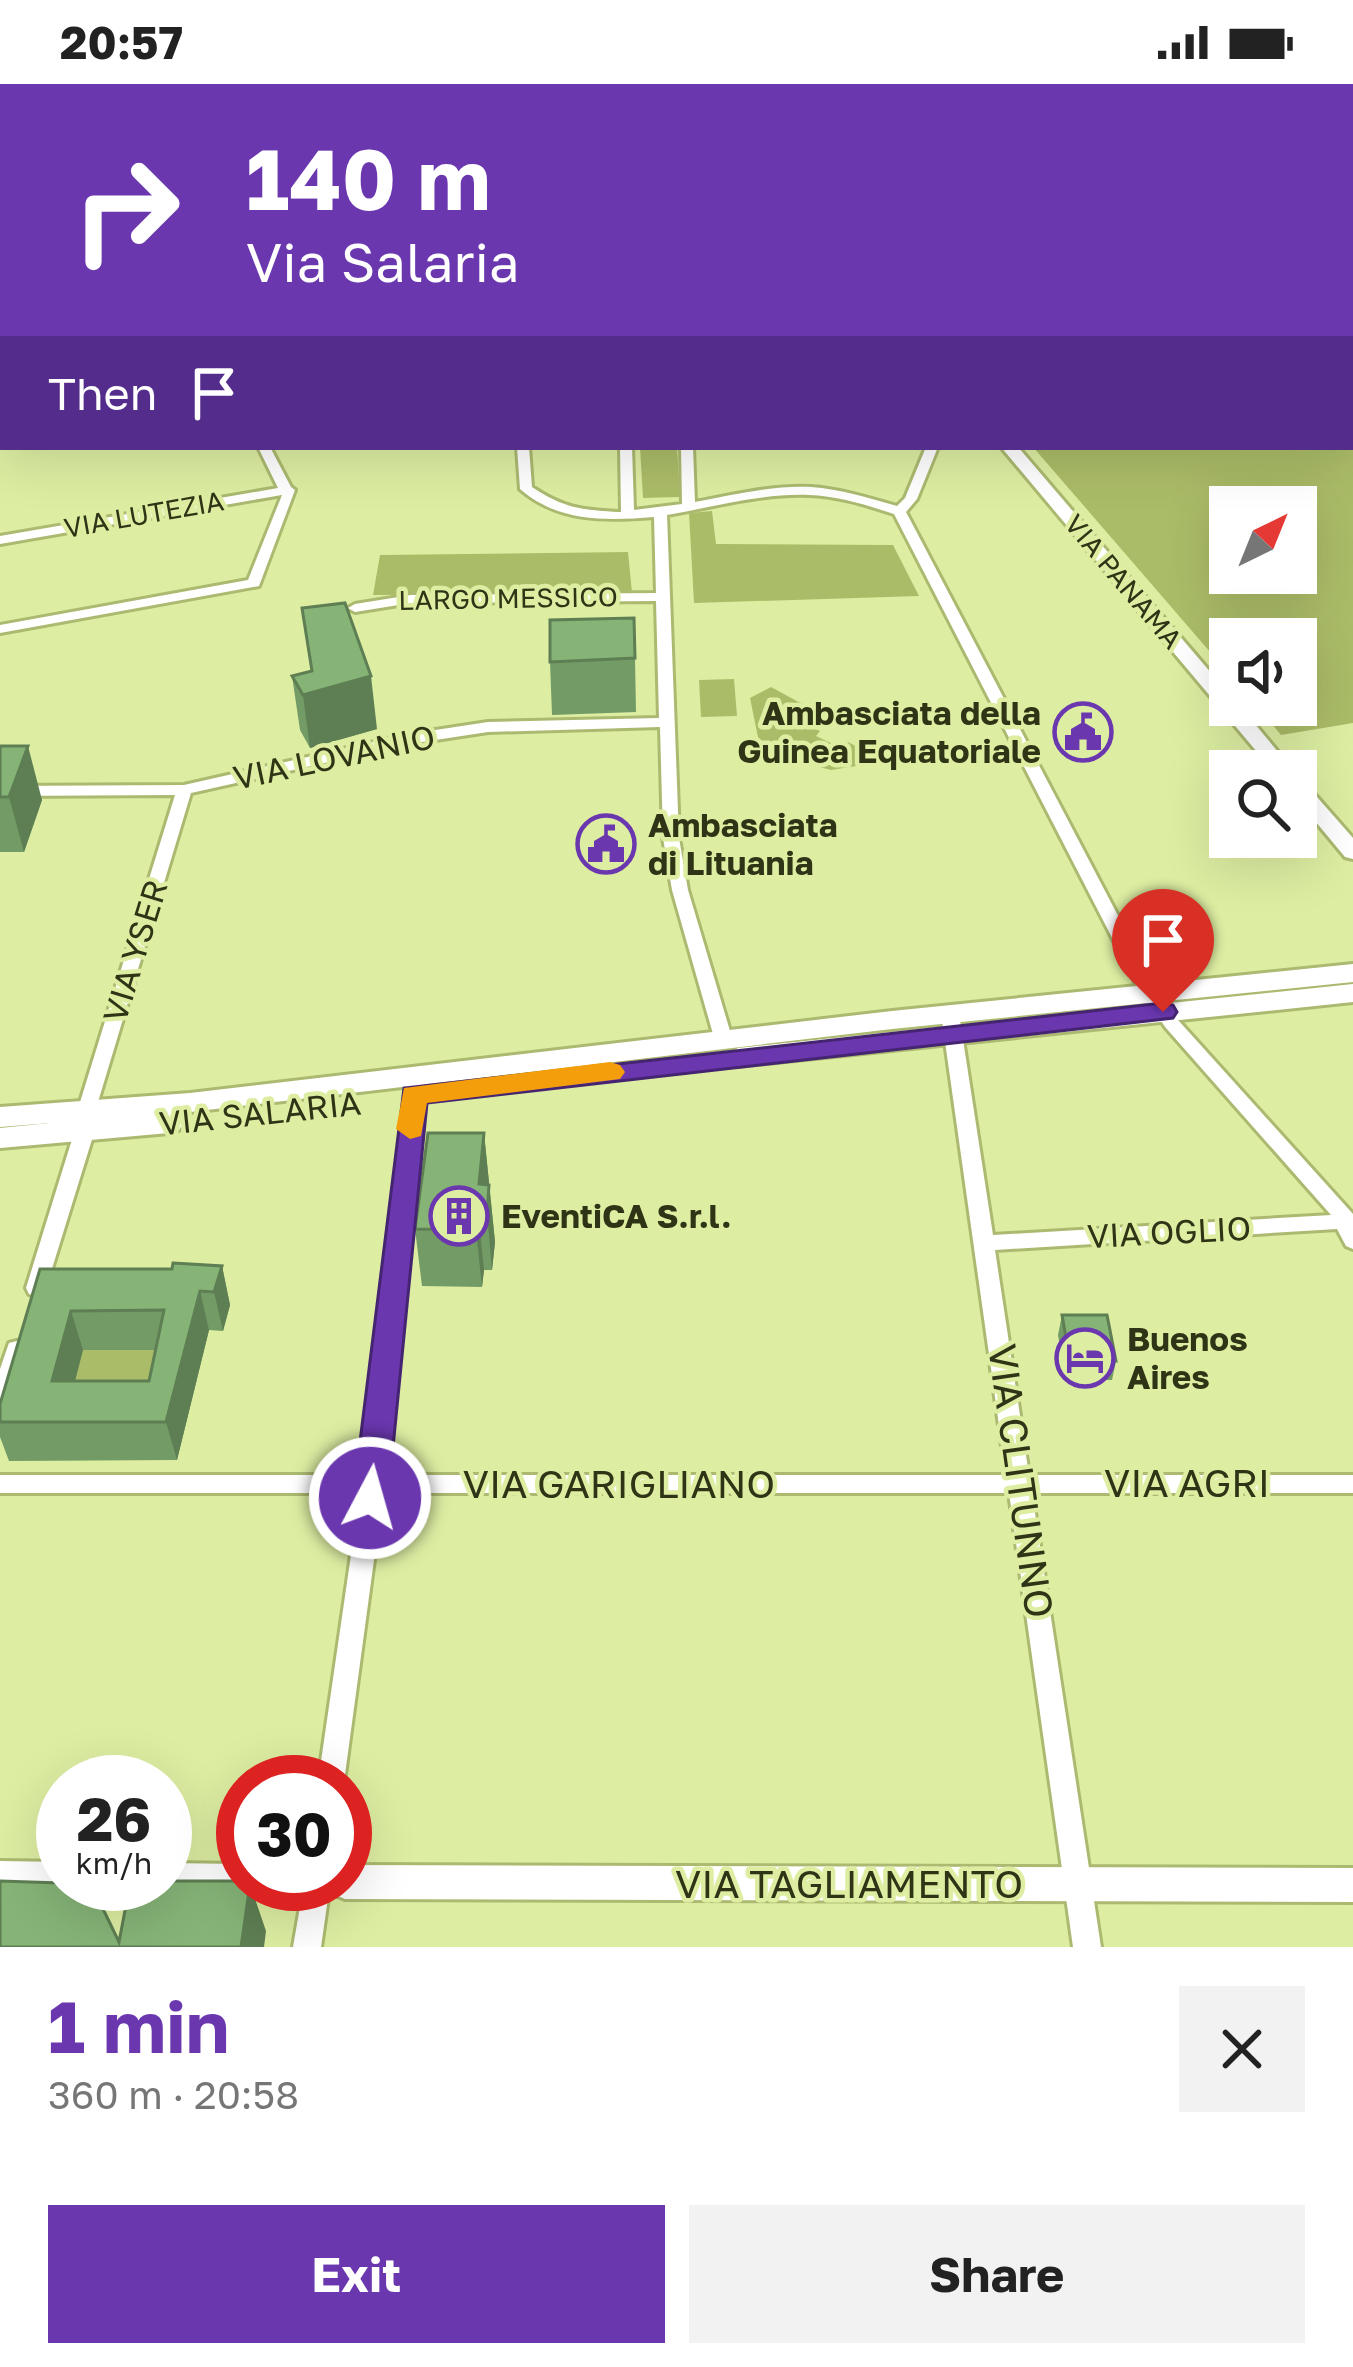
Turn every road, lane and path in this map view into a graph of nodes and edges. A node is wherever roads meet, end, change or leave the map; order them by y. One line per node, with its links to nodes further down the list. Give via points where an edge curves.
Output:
1 (267, 450): 7 (street)
2 (523, 450): 11 (street, via 523,482 533,496 581,513)
3 (626, 450): 11 (street)
4 (686, 450): 8 (street)
5 (931, 450): 10 (street)
6 (1012, 450): 17 (street, VIA PANAMA)
7 (289, 490): 12 (street, VIA LUTEZIA); 15 (street, via 254,583)
8 (689, 506): 9 (street); 10 (street, via 790,491)
9 (660, 510): 11 (street); 13 (street)
10 (898, 512): 24 (street)
11 (628, 513)
12 (0, 540)
13 (662, 596): 14 (street, LARGO MESSICO, via 411,599); 16 (street)
14 (355, 608)
15 (0, 628)
16 (668, 722): 18 (street, VIA LOVANIO, via 488,727); 26 (street, via 675,868)
17 (1266, 750)
18 (184, 790): 19 (street, VIA LOVANIO); 29 (street, VIA YSER)
19 (0, 791)
20 (1317, 810): 21 (street)
21 (1353, 852)
22 (1353, 973): 24 (main road, VIA SALARIA)
23 (1353, 993): 24 (main road, VIA SALARIA)
24 (1156, 1002): 25 (main road, VIA SALARIA); 31 (street)
25 (951, 1025): 26 (main road, VIA SALARIA); 27 (main road, VIA SALARIA); 33 (street, VIA CLITUNNO)
26 (724, 1041): 27 (main road, VIA SALARIA)
27 (415, 1086): 29 (main road, VIA SALARIA); 38 (street)
28 (0, 1117): 29 (main road, VIA SALARIA)
29 (85, 1122): 30 (main road, VIA SALARIA); 34 (street, VIA YSER)
30 (0, 1138)
31 (1348, 1221): 32 (street); 33 (street, VIA OGLIO)
32 (1353, 1241)
33 (985, 1243): 35 (street, VIA CLITUNNO)
34 (0, 1402)
35 (1021, 1482): 37 (street, VIA AGRI); 38 (street, VIA GARIGLIANO); 44 (street, VIA CLITUNNO)
36 (0, 1484): 38 (street, VIA GARIGLIANO)
37 (1353, 1484)
38 (372, 1485): 39 (street)
39 (335, 1755)
40 (0, 1878): 41 (street)
41 (36, 1879)
42 (372, 1882): 44 (street, VIA TAGLIAMENTO)
43 (1353, 1885): 44 (street, VIA TAGLIAMENTO)
44 (1079, 1886): 47 (street, VIA CLITUNNO)
45 (313, 1911): 46 (street)
46 (307, 1947)
47 (1087, 1947)

